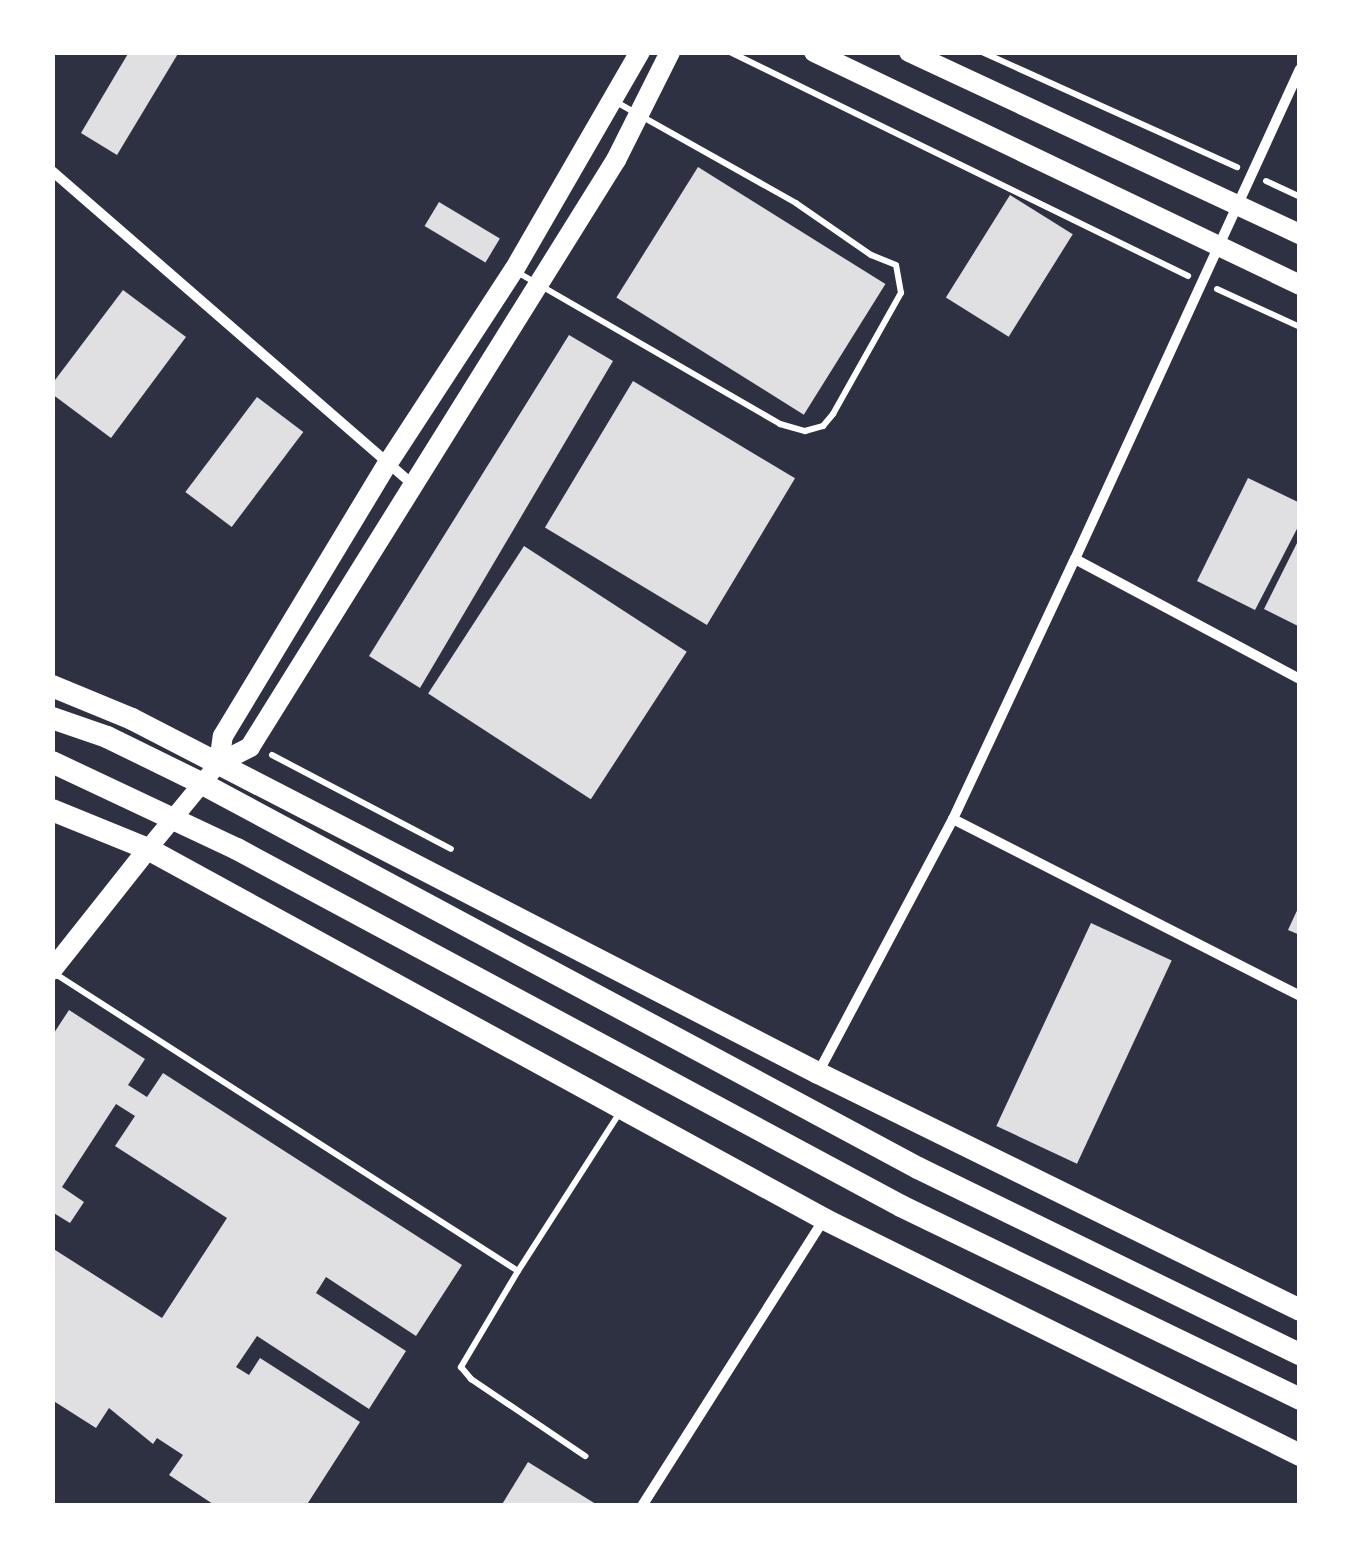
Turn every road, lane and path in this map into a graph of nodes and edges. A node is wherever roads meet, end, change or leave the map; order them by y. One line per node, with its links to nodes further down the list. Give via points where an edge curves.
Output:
1 (640, 52): 8 (main road)
2 (670, 52): 9 (main road)
3 (730, 52): 17 (path)
4 (814, 52): 15 (main road)
5 (909, 52): 13 (main road)
6 (982, 52): 11 (path)
7 (1300, 69): 11 (street)
8 (615, 102): 9 (lane); 16 (main road)
9 (639, 115): 18 (main road); 18 (lane, via 896,265 902,294 832,414 824,426 805,431 780,424)
10 (52, 171): 21 (street)
11 (1251, 174): 12 (path); 13 (street)
12 (1300, 197)
13 (1237, 204): 14 (main road); 15 (street)
14 (1300, 234)
15 (1217, 246): 17 (street); 19 (main road)
16 (514, 270): 18 (lane); 21 (main road)
17 (1201, 282): 20 (path); 23 (street)
18 (539, 284): 22 (main road)
19 (1300, 285)
20 (1300, 327)
21 (388, 463): 22 (street); 28 (main road, via 223,736)
22 (413, 486): 28 (main road, via 250,747)
23 (1075, 559): 24 (street); 30 (street)
24 (1300, 680)
25 (52, 686): 28 (main road)
26 (52, 718): 39 (main road, via 199,782 918,1168)
27 (52, 762): 40 (main road, via 237,850 902,1206)
28 (219, 762): 31 (street); 34 (main road)
29 (52, 810): 31 (main road)
30 (954, 819): 33 (street); 34 (street)
31 (148, 849): 32 (main road); 35 (main road)
32 (52, 971): 37 (lane)
33 (1300, 996)
34 (818, 1073): 38 (main road)
35 (622, 1110): 36 (main road); 37 (lane)
36 (824, 1220): 41 (main road); 43 (street)
37 (518, 1271): 42 (lane, via 461,1366)
38 (1300, 1310)
39 (1300, 1354)
40 (1300, 1399)
41 (1300, 1455)
42 (585, 1456)
43 (642, 1506)

